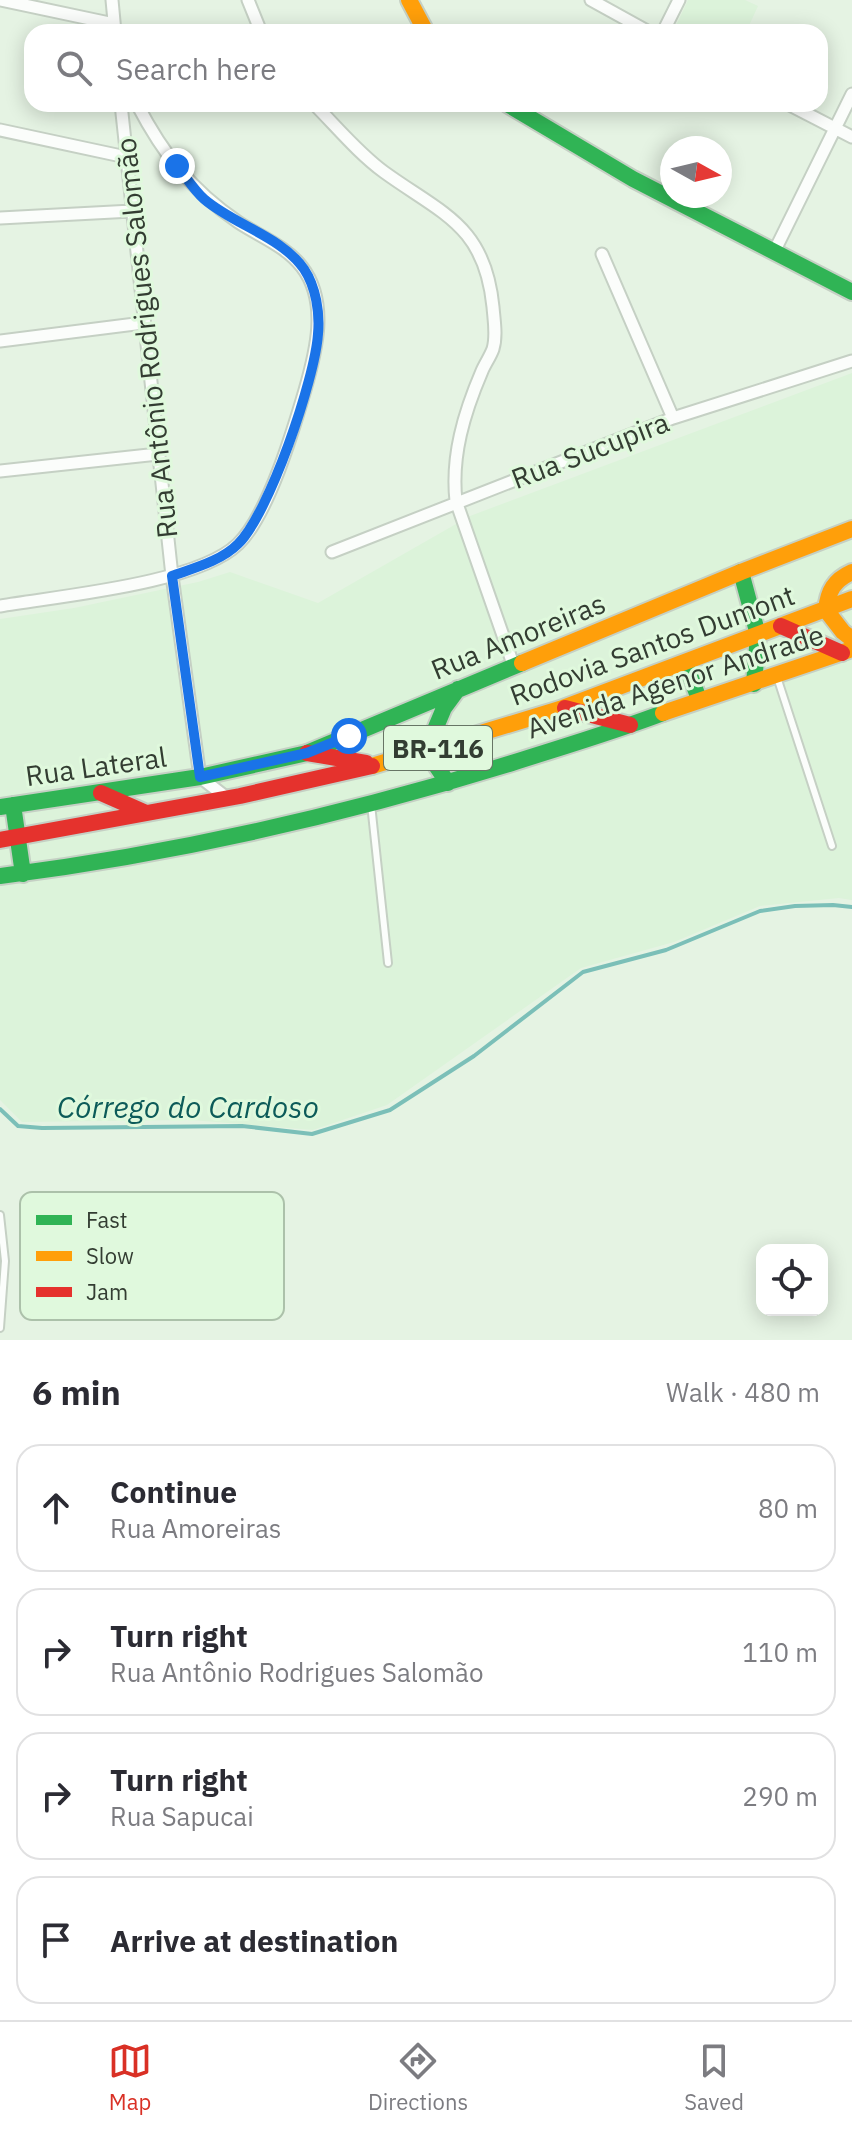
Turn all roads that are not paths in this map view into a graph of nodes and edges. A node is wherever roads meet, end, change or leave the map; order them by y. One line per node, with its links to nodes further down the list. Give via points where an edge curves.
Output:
1 (1, 0): 7 (street)
2 (112, 0): 8 (street)
3 (248, 0): 9 (street)
4 (409, 0): 10 (main road)
5 (591, 0): 11 (street)
6 (679, 0): 12 (street)
7 (99, 24)
8 (115, 24)
9 (258, 24)
10 (422, 24)
11 (634, 24)
12 (667, 24)
13 (852, 94): 19 (street)
14 (122, 112): 22 (street, Rua Antônio Rodrigues Salomão)
15 (141, 112): 39 (street, via 204,199 279,246 302,267 318,315 314,361 299,411 254,524 236,547)
16 (322, 112): 34 (street, via 382,170 451,217 483,265 495,332 461,432 454,473)
17 (520, 112): 25 (main road, via 633,179)
18 (804, 112): 19 (street)
19 (835, 128): 21 (street); 25 (street)
20 (0, 130): 22 (street)
21 (852, 137)
22 (126, 157): 23 (street, Rua Antônio Rodrigues Salomão)
23 (132, 211): 24 (street); 28 (street, Rua Antônio Rodrigues Salomão)
24 (0, 218)
25 (774, 252): 27 (main road)
26 (602, 254): 31 (street)
27 (852, 292)
28 (143, 323): 29 (street); 32 (street, Rua Antônio Rodrigues Salomão)
29 (0, 341)
30 (852, 361): 31 (street, Rua Sucupira)
31 (673, 418): 34 (street, Rua Sucupira)
32 (158, 454): 33 (street); 39 (street, Rua Antônio Rodrigues Salomão)
33 (0, 471)
34 (456, 501): 36 (street, Rua Sucupira); 47 (street)
35 (852, 529): 37 (main road, Rua Amoreiras)
36 (332, 552)
37 (741, 572): 44 (main road); 47 (main road, Rua Amoreiras)
38 (852, 572): 42 (main road, via 829,590)
39 (172, 576): 41 (street); 57 (street, Rua Antônio Rodrigues Salomão)
40 (852, 599): 42 (main road, Rodovia Santos Dumont / BR-116)
41 (0, 606)
42 (826, 610): 43 (main road, Rodovia Santos Dumont / BR-116); 45 (main road)
43 (781, 626): 44 (main road, Rodovia Santos Dumont / BR-116); 45 (main road)
44 (758, 635): 46 (main road, Rodovia Santos Dumont / BR-116); 49 (main road)
45 (849, 647): 48 (main road, Avenida Agenor Andrade)
46 (686, 665): 51 (main road); 52 (main road, Rodovia Santos Dumont / BR-116)
47 (514, 667): 50 (main road, Rua Amoreiras)
48 (777, 677): 49 (main road, Avenida Agenor Andrade); 66 (lane)
49 (754, 684): 51 (main road, Avenida Agenor Andrade)
50 (458, 689): 54 (main road); 55 (main road, Rua Amoreiras)
51 (699, 699): 53 (main road, Avenida Agenor Andrade)
52 (565, 708): 53 (main road); 54 (main road, Rodovia Santos Dumont / BR-116)
53 (630, 725): 58 (main road, Avenida Agenor Andrade)
54 (426, 751): 56 (main road, Rodovia Santos Dumont / BR-116); 58 (main road)
55 (307, 753): 56 (main road); 57 (main road, Rua Amoreiras)
56 (378, 765): 60 (main road, Rodovia Santos Dumont / BR-116)
57 (200, 777): 59 (main road, Rua Lateral); 60 (street)
58 (448, 783): 61 (main road, Avenida Agenor Andrade)
59 (101, 793): 62 (main road, Rua Lateral); 63 (main road)
60 (227, 798): 63 (main road, Rodovia Santos Dumont / BR-116)
61 (371, 804): 67 (main road, Avenida Agenor Andrade, via 166,852); 69 (lane)
62 (6, 806): 64 (main road)
63 (144, 812): 64 (main road, Rodovia Santos Dumont / BR-116)
64 (18, 836): 65 (main road, Rodovia Santos Dumont / BR-116); 67 (main road)
65 (0, 840)
66 (832, 846)
67 (23, 874): 68 (main road, Avenida Agenor Andrade)
68 (0, 876)
69 (388, 963)
70 (0, 1215): 71 (lane, via 5,1261)
71 (0, 1328)

